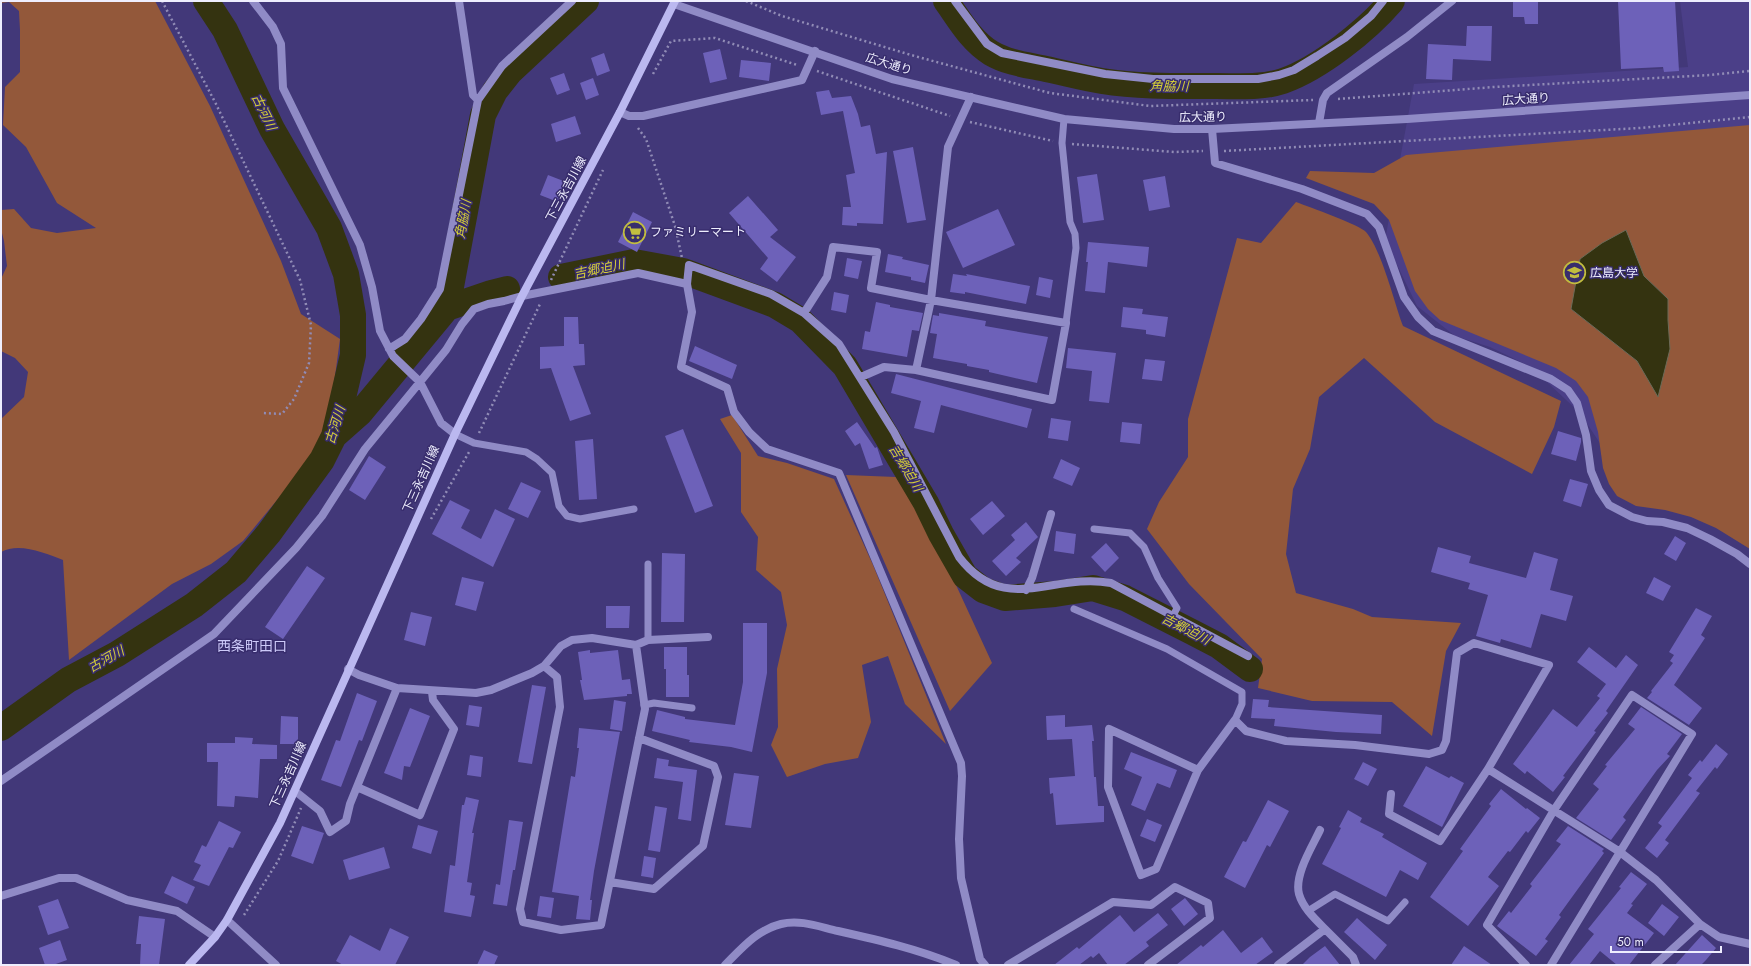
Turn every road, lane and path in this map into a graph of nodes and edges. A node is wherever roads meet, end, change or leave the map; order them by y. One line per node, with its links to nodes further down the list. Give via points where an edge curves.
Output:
1 (162, 1): 36 (path, via 216,104 300,280 312,325 309,363 294,399 282,414)
2 (253, 1): 32 (street, via 273,27 282,44 283,88 360,245 372,287 380,332)
3 (459, 1): 14 (street, via 473,95)
4 (572, 1): 14 (street, via 502,66)
5 (955, 1): 6 (street, via 987,44 1002,53 1104,74 1153,79 1258,80 1294,70 1345,38 1371,16)
6 (1383, 1)
7 (1452, 1): 20 (street, via 1407,37 1328,93 1323,100)
8 (674, 2): 9 (street, 広大通り); 15 (main road, 下三永吉川線)
9 (815, 51): 10 (street); 13 (street, 広大通り, via 892,79)
10 (807, 68): 11 (path, via 715,38 679,40 672,41); 16 (street, via 802,80 643,116); 19 (path)
11 (650, 78)
12 (1750, 95): 20 (street, 広大通り)
13 (971, 97): 18 (street, 広大通り); 19 (street)
14 (478, 100): 32 (street, via 440,289 421,319)
15 (620, 112): 16 (street); 28 (main road, 下三永吉川線)
16 (629, 116): 25 (path, via 646,139 675,226 683,263)
17 (1750, 117): 23 (path, via 1632,128)
18 (1064, 119): 21 (street, 広大通り, via 1174,129); 22 (lane)
19 (962, 120): 22 (path); 29 (street, via 948,147)
20 (1319, 123): 21 (street, 広大通り)
21 (1212, 129): 23 (street)
22 (1062, 143): 23 (path, via 1174,152); 31 (lane, via 1070,222 1075,234 1076,248)
23 (1214, 151): 44 (street, via 1215,164 1302,189 1368,214 1379,226 1404,297 1418,317 1433,331 1551,379 1568,390 1577,403 1586,435 1591,471 1598,490 1609,505 1632,517 1687,528 1737,554)
24 (606, 165): 27 (path)
25 (688, 267): 26 (street); 30 (street, via 771,294)
26 (687, 282): 27 (street, via 638,273); 80 (street, via 692,312 681,367 727,388 734,412 749,432 767,449 839,473 961,763 961,878)
27 (546, 291): 28 (street); 38 (path)
28 (522, 296): 35 (street, via 474,309 446,350); 37 (main road, 下三永吉川線)
29 (931, 300): 30 (street, via 871,288 877,252 833,247 827,277); 31 (street); 33 (street)
30 (804, 313): 34 (street, via 839,344)
31 (1066, 323): 33 (street, via 1052,400)
32 (391, 352): 35 (street)
33 (916, 370): 34 (street, via 884,367)
34 (861, 377): 45 (street, via 894,432 959,557 968,569 999,588)
35 (419, 380): 37 (street, via 441,423); 62 (street, via 365,449 322,516 296,548 214,634)
36 (262, 413)
37 (455, 434): 38 (lane); 53 (main road, 下三永吉川線)
38 (474, 443): 39 (lane, via 526,452 538,459 552,473 559,506 567,516 580,519); 41 (path)
39 (634, 509)
40 (1052, 514): 45 (street)
41 (429, 521)
42 (1094, 529): 47 (lane, via 1130,533 1144,547 1158,578 1177,608)
43 (648, 564): 49 (lane)
44 (1750, 564)
45 (1026, 590): 47 (street, via 1096,580 1111,583)
46 (1074, 610): 58 (lane, via 1167,649 1242,692 1242,704)
47 (1173, 616): 51 (street)
48 (708, 637): 49 (street)
49 (648, 640): 50 (street)
50 (636, 645): 52 (street, via 592,638 572,640 562,646); 56 (street)
51 (1248, 656)
52 (544, 666): 55 (street, via 491,690 476,693); 70 (street, via 557,677 560,707 520,909 523,922 561,930 601,924)
53 (348, 669): 54 (street); 64 (main road, 下三永吉川線)
54 (397, 688): 55 (street); 63 (street)
55 (432, 692): 63 (street, via 432,700 454,730 420,815)
56 (644, 705): 57 (lane, via 654,703); 59 (street)
57 (692, 708)
58 (1235, 720): 60 (street, via 1246,731 1286,741 1355,745 1429,754 1442,750 1446,741 1457,653 1474,643 1549,665); 61 (street)
59 (639, 738): 70 (street); 70 (street, via 714,766 718,777 703,846 654,890)
60 (1488, 769): 65 (street, via 1440,841 1389,814); 67 (street)
61 (1198, 770): 61 (street, via 1156,869 1141,874 1108,787 1109,729)
62 (1, 781)
63 (357, 787): 66 (street, via 346,821 330,832 320,811)
64 (294, 790): 66 (street); 74 (main road, 下三永吉川線, via 280,823)
65 (1392, 794)
66 (305, 799): 76 (path, via 278,861)
67 (1554, 810): 69 (street); 69 (street, via 1632,695 1692,734); 89 (street, via 1487,925)
68 (1320, 830): 73 (street, via 1300,871 1299,893)
69 (1620, 852): 75 (street, via 1656,880); 90 (street)
70 (610, 882)
71 (1, 896): 78 (street, via 59,878 76,878 127,900 177,911)
72 (1404, 902): 73 (lane, via 1388,921 1335,894)
73 (1308, 911): 77 (street)
74 (227, 920): 76 (street); 78 (main road, 下三永吉川線)
75 (1700, 924): 79 (street, via 1720,937); 91 (street)
76 (236, 928): 82 (street)
77 (1324, 929): 87 (street); 88 (street, via 1353,957)
78 (215, 937): 81 (main road, 下三永吉川線)
79 (1750, 944)
80 (981, 963)
81 (188, 965)
82 (276, 965)
83 (725, 965): 84 (street, via 760,932 783,923 800,923 887,942)
84 (956, 965)
85 (1008, 965): 86 (street, via 1113,902 1151,905 1175,887 1208,903 1210,918)
86 (1148, 965)
87 (1278, 965)
88 (1356, 965)
89 (1526, 965)
90 (1551, 965)
91 (1655, 965)

